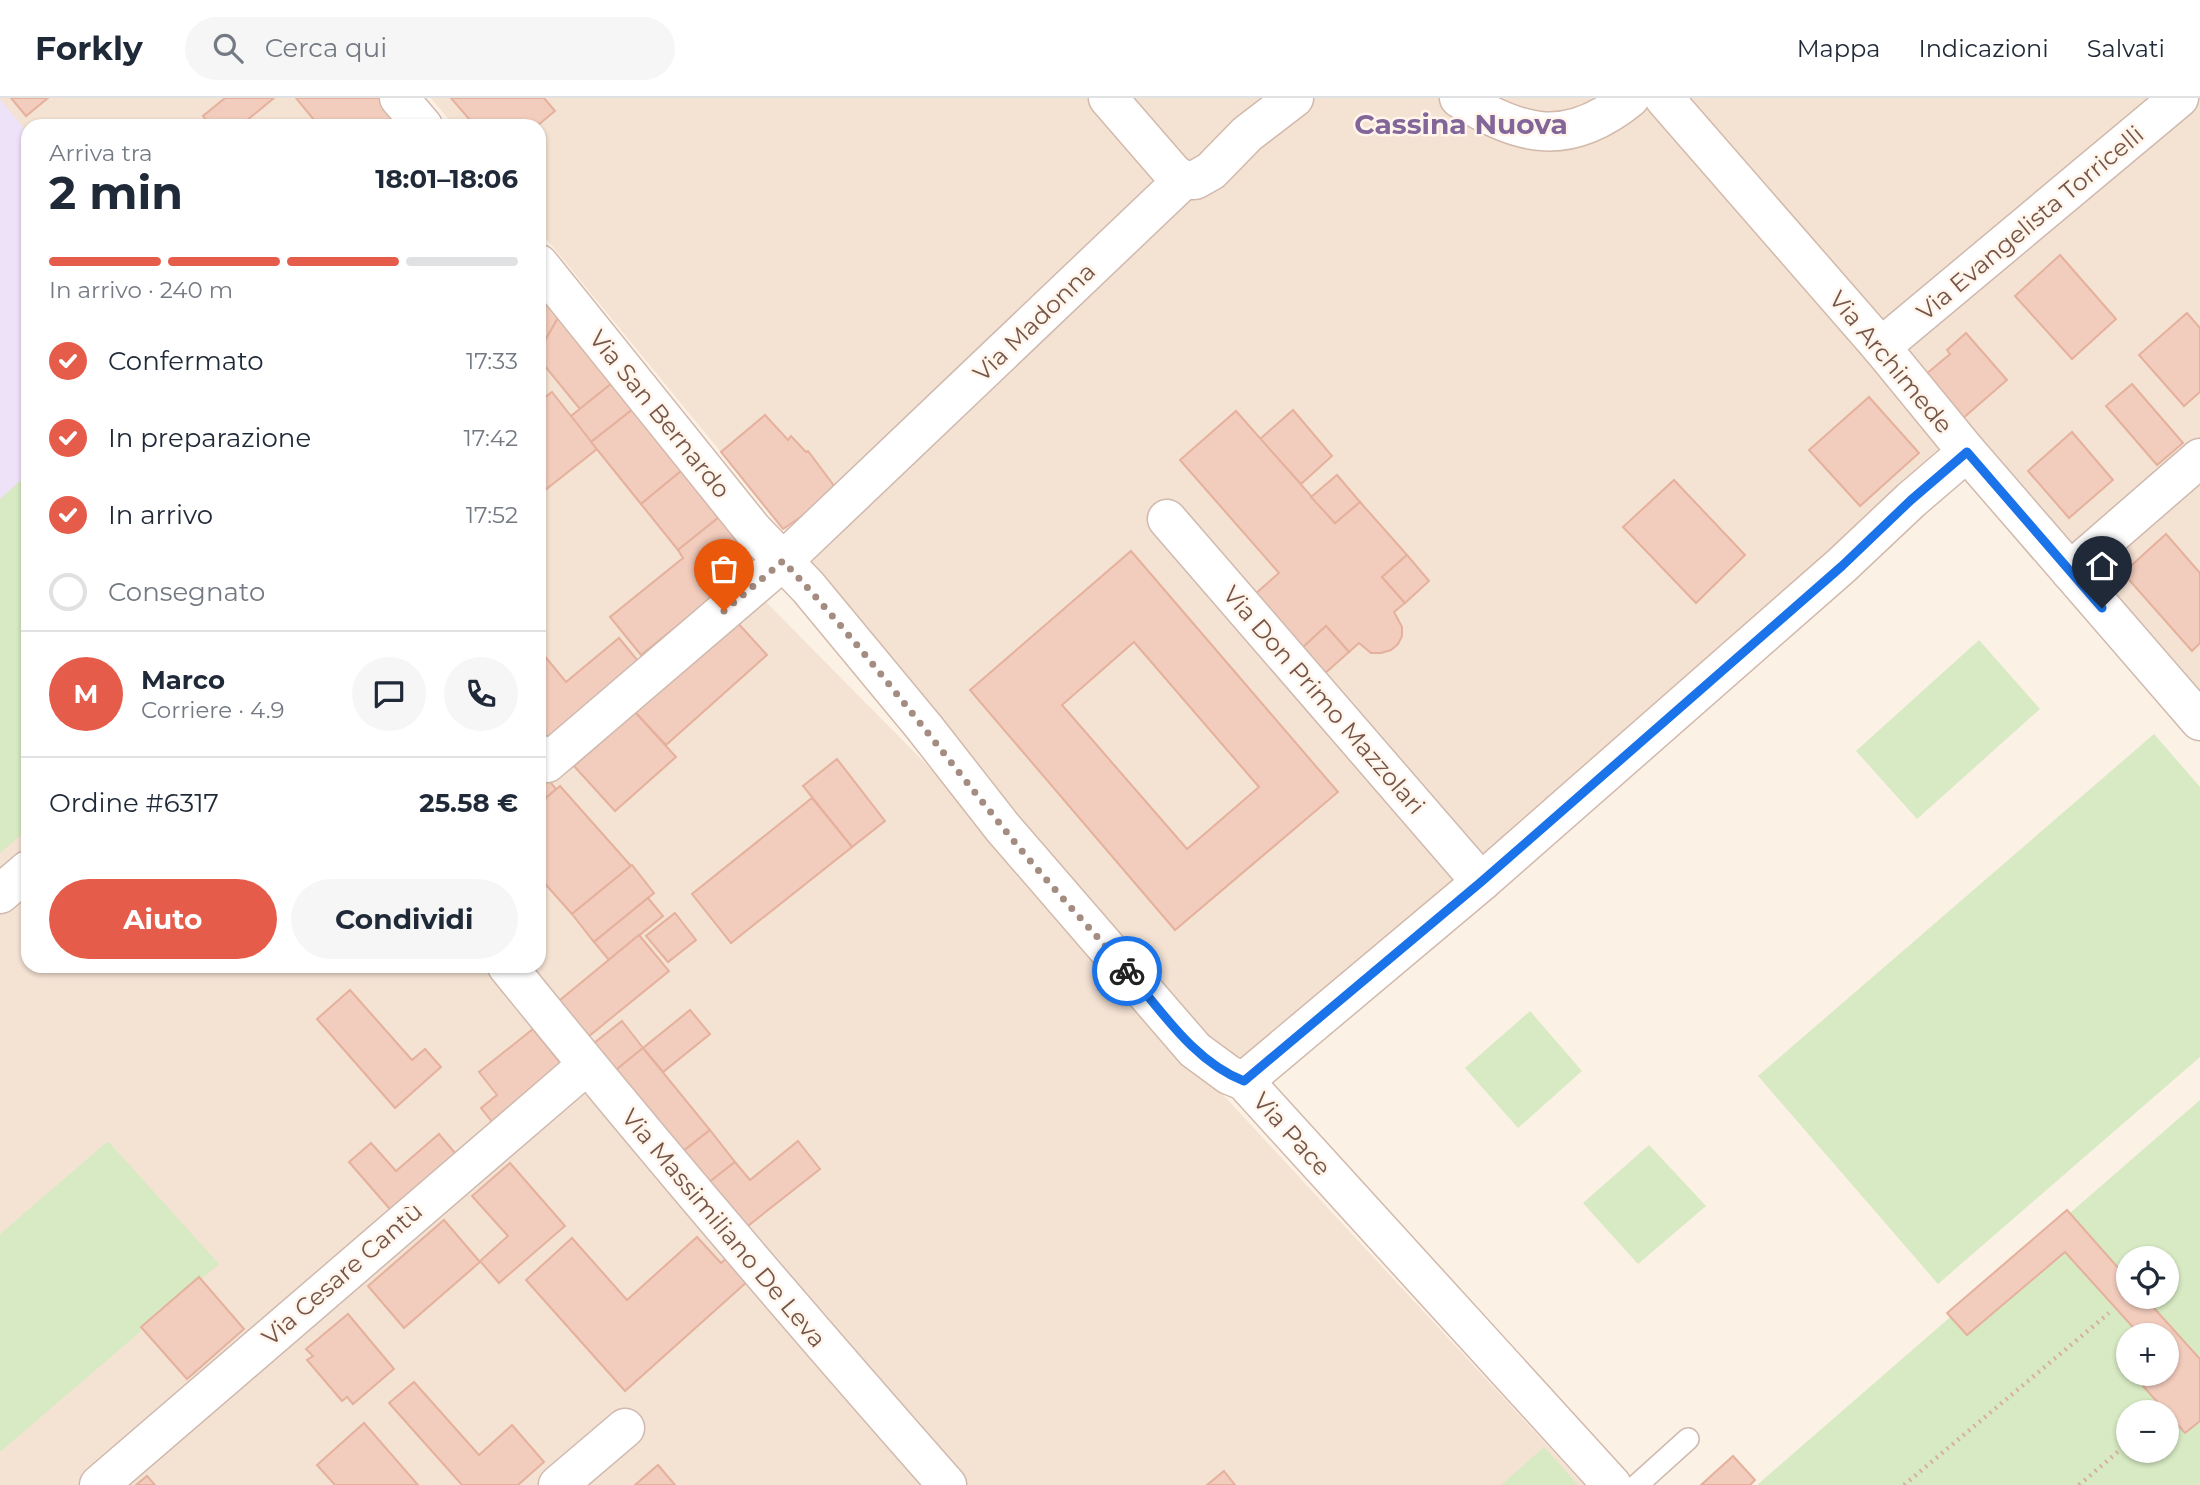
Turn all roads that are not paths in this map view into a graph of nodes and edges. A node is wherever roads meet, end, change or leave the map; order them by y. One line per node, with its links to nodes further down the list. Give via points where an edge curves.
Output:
1 (399, 98): 8 (street)
2 (1108, 98): 9 (street)
3 (1294, 98): 9 (street, Via Madonna, via 1247,134 1211,170 1195,180)
4 (1459, 98): 5 (street, via 1511,125 1562,132 1588,124)
5 (1630, 98)
6 (1664, 98): 11 (street, Via Archimede)
7 (2179, 98): 11 (street, Via Evangelista Torricelli)
8 (417, 119)
9 (1183, 180): 15 (street, Via Madonna)
10 (546, 273): 15 (street, Via San Bernardo)
11 (1881, 347): 12 (street, Via Archimede)
12 (1967, 452): 16 (street, Via Archimede); 20 (street)
13 (2200, 458): 16 (street)
14 (1167, 519): 20 (street, Via Don Primo Mazzolari)
15 (783, 561): 18 (street); 24 (street, Via Pace, via 1003,828 1191,1045 1211,1063)
16 (2070, 570): 17 (street, Via Archimede)
17 (2200, 721)
18 (546, 763)
19 (21, 876): 21 (street)
20 (1481, 882): 24 (street)
21 (0, 894)
22 (514, 973): 23 (street, Via Massimiliano De Leva)
23 (587, 1065): 27 (street, Via Cesare Cantù); 29 (street, Via Massimiliano De Leva, via 789,1307)
24 (1244, 1081): 30 (street, Via Pace)
25 (625, 1428): 28 (street)
26 (1688, 1439): 31 (lane)
27 (99, 1485)
28 (558, 1485)
29 (947, 1485)
30 (1612, 1485)
31 (1637, 1485)

